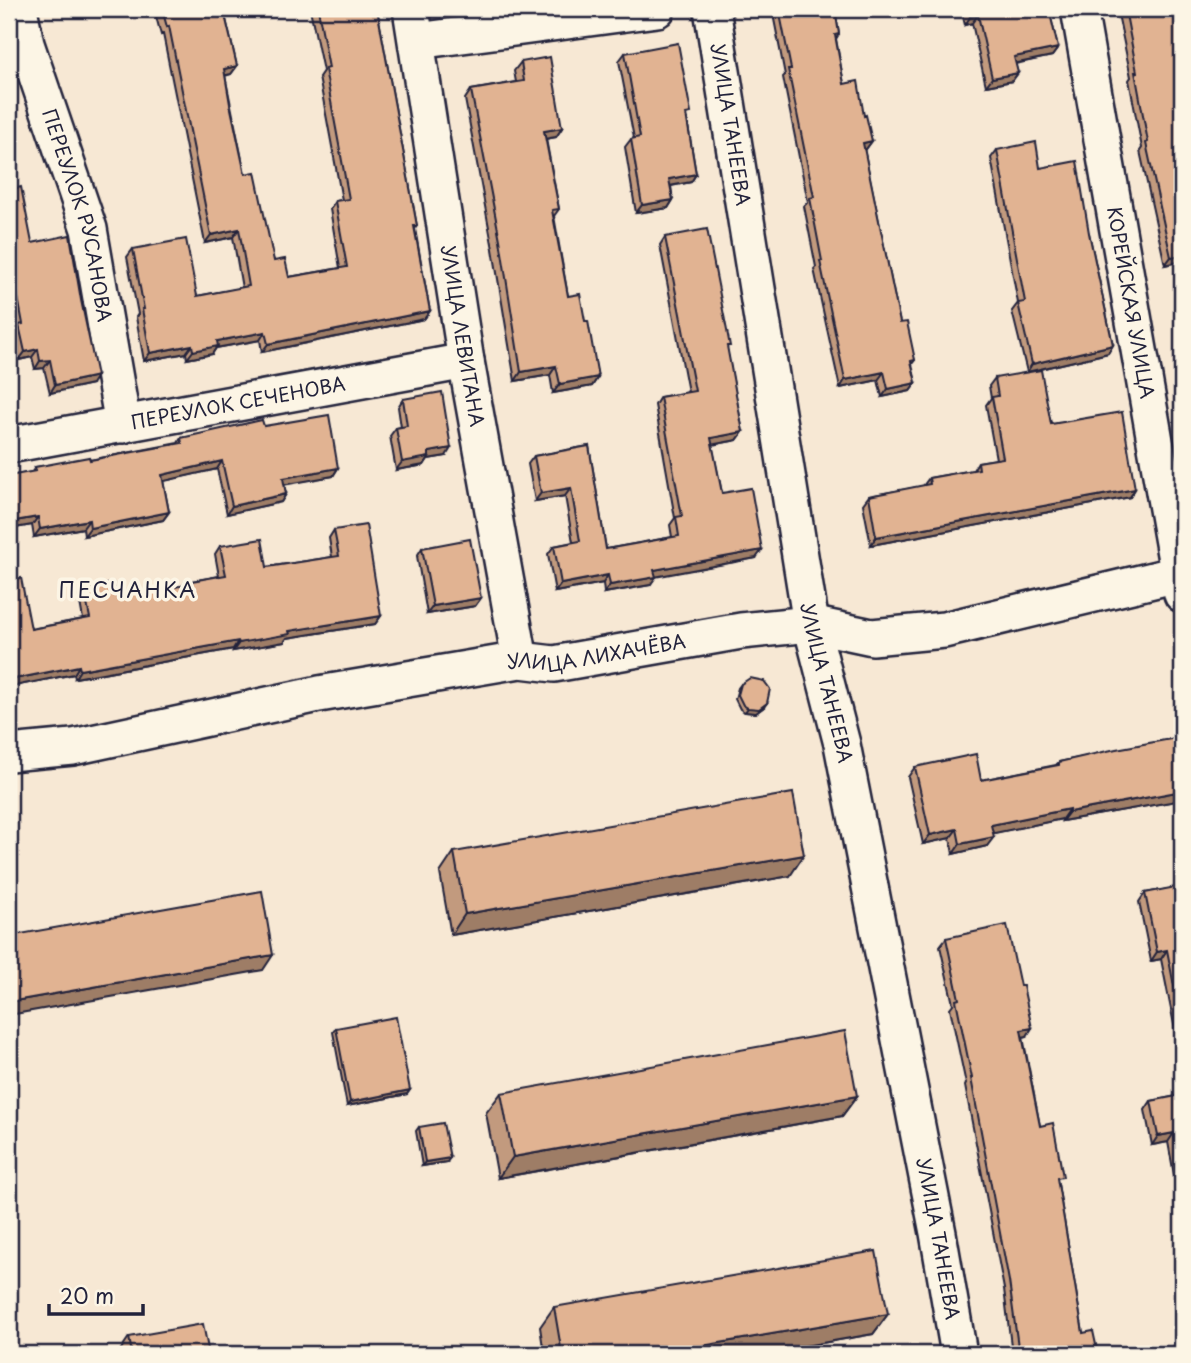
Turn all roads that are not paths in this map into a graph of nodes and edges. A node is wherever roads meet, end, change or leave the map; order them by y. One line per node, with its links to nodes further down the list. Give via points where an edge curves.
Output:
1 (19, 9): 7 (street, ПЕРЕУЛОК РУСАНОВА, via 26,44 89,229)
2 (657, 9): 5 (street)
3 (712, 9): 10 (street, УЛИЦА ТАНЕЕВА)
4 (1079, 9): 9 (street, КОРЕЙСКАЯ УЛИЦА)
5 (414, 25): 6 (street, УЛИЦА ЛЕВИТАНА)
6 (466, 361): 7 (street, ПЕРЕУЛОК СЕЧЕНОВА); 11 (street, УЛИЦА ЛЕВИТАНА)
7 (124, 425): 8 (street, ПЕРЕУЛОК СЕЧЕНОВА)
8 (9, 445)
9 (1181, 580): 10 (street, УЛИЦА ЛИХАЧЁВА, via 944,630 872,637)
10 (811, 624): 11 (street, УЛИЦА ЛИХАЧЁВА, via 741,631 554,664); 13 (street, УЛИЦА ТАНЕЕВА, via 842,744)
11 (520, 660): 12 (street, УЛИЦА ЛИХАЧЁВА, via 319,694 73,747)
12 (9, 753)
13 (959, 1354)

